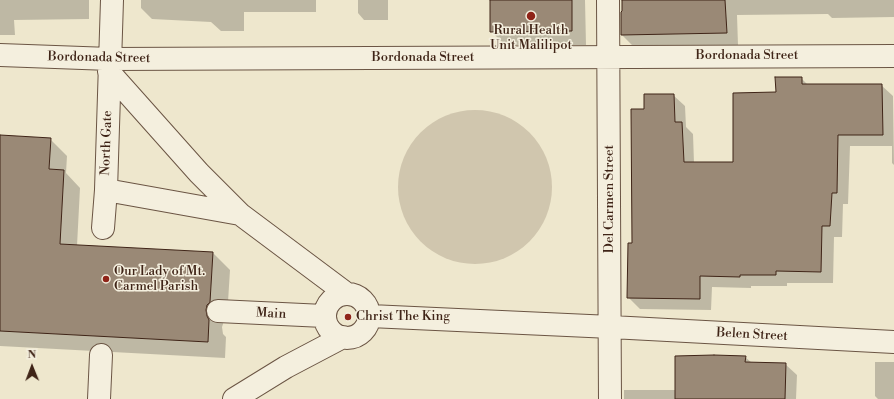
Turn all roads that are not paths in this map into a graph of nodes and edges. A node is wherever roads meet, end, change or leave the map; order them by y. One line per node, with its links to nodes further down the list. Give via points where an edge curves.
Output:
1 (112, 0): 6 (street, North Gate)
2 (608, 0): 5 (street, Del Carmen Street)
3 (0, 55): 6 (street, Bordonada Street)
4 (894, 56): 5 (street, Bordonada Street)
5 (609, 57): 6 (street, Bordonada Street); 14 (street, Del Carmen Street)
6 (110, 65): 7 (street, North Gate); 8 (street, via 200,173)
7 (106, 190): 8 (street); 9 (street, North Gate)
8 (240, 214): 10 (street)
9 (103, 228)
10 (347, 294): 12 (street, via 335,296 327,305); 13 (street, via 358,296 367,304)
11 (218, 311): 12 (street, Main)
12 (324, 316): 15 (street, via 328,327 336,336)
13 (370, 316): 14 (street, Belen Street); 15 (street, via 367,327 359,335)
14 (611, 327): 16 (street, Belen Street); 20 (street, Del Carmen Street)
15 (343, 337): 19 (street, via 286,367)
16 (894, 342)
17 (101, 355): 18 (street)
18 (99, 399)
19 (234, 399)
20 (610, 399)

